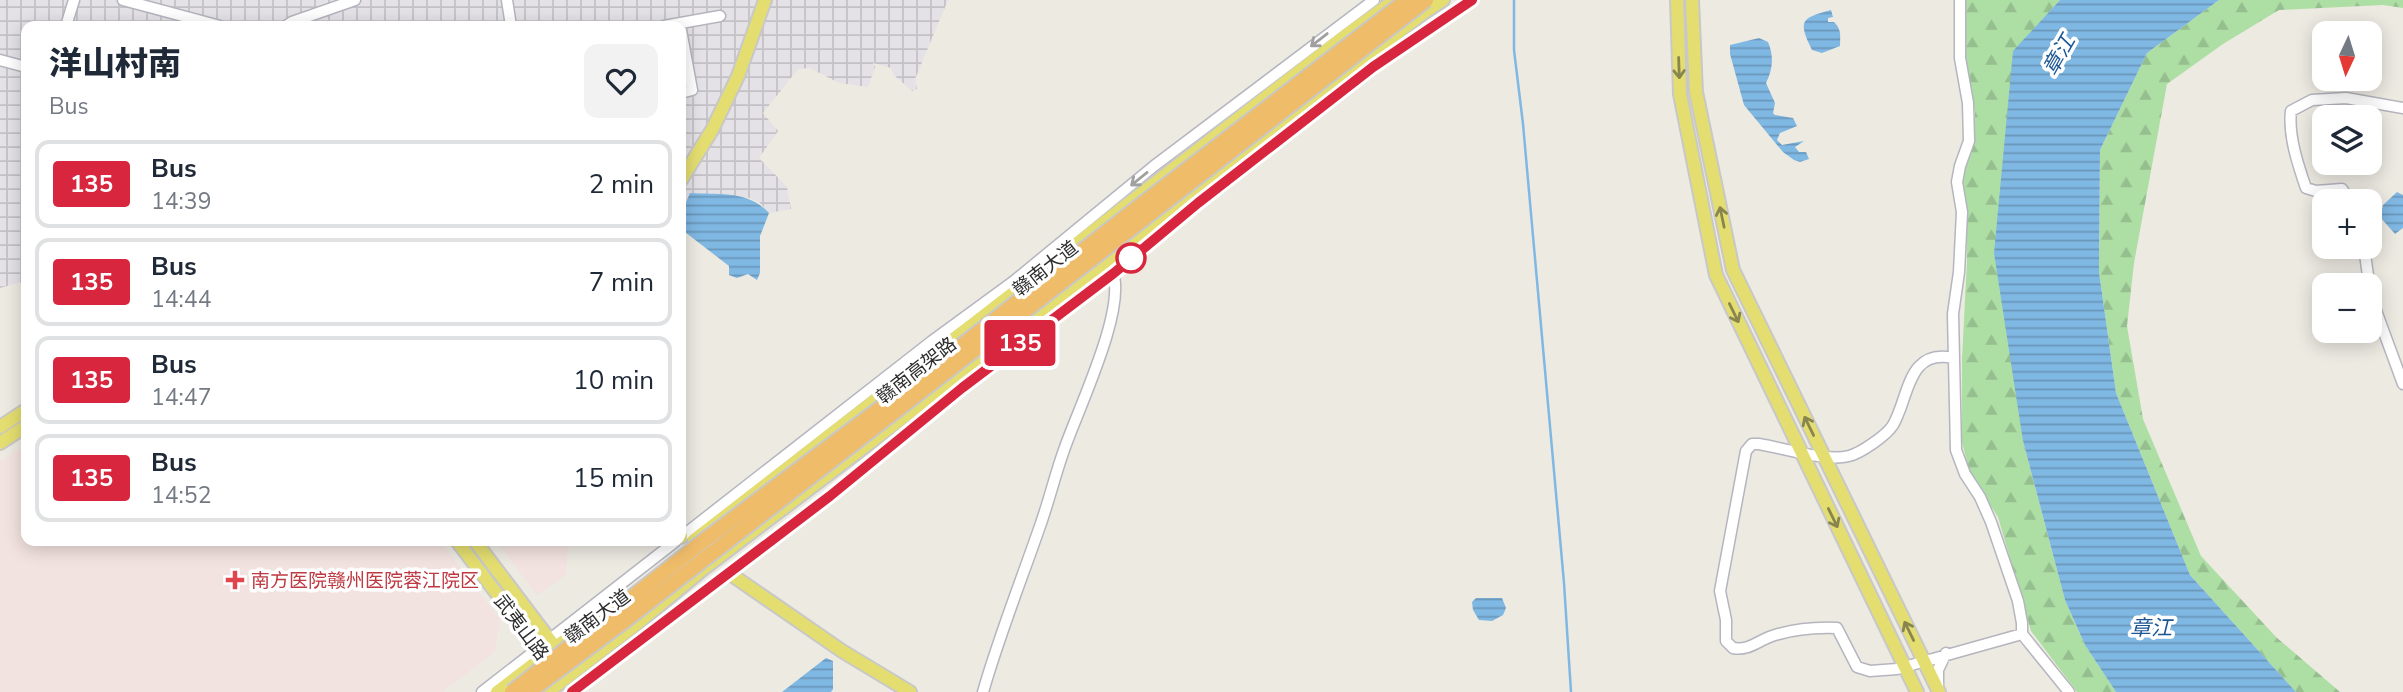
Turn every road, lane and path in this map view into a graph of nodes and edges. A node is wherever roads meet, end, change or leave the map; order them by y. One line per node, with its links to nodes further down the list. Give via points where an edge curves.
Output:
1 (74, 0): 16 (street)
2 (355, 0): 18 (street)
3 (507, 0): 19 (street)
4 (765, 0): 26 (main road, via 738,76)
5 (1374, 0): 42 (street, one-way to 42, via 1165,158)
6 (1395, 0): 30 (main road, 赣南大道)
7 (1407, 0): 63 (highway, 赣南高架路, bridge)
8 (1426, 0): 64 (highway, 赣南高架路, bridge)
9 (1443, 0): 31 (main road, 赣南大道)
10 (1472, 0): 29 (street, via 1373,67)
11 (1678, 0): 40 (main road, one-way to 40, via 1680,94 1716,275)
12 (1692, 0): 41 (main road, one-way to 12, via 1733,270 1696,92)
13 (1960, 0): 34 (street, via 1960,58 1969,142 1957,183 1962,212)
14 (128, 1): 17 (street)
15 (720, 16): 20 (street)
16 (68, 21)
17 (202, 21)
18 (295, 21)
19 (510, 21)
20 (686, 25)
21 (686, 58): 24 (street, via 692,90)
22 (0, 60): 23 (street)
23 (21, 66)
24 (686, 92)
25 (2403, 108): 27 (street, via 2346,98 2312,100 2291,111 2306,188)
26 (686, 172)
27 (2312, 190)
28 (2366, 259): 35 (street, via 2371,297)
29 (1114, 273): 50 (street); 68 (street, via 1114,306 1105,337)
30 (1035, 275): 31 (main road); 32 (main road, 赣南大道)
31 (1057, 301): 33 (main road, 赣南大道)
32 (962, 332): 33 (main road); 43 (main road, 赣南大道)
33 (982, 356): 49 (main road, 赣南大道)
34 (1953, 358): 41 (street, via 1931,359 1916,368 1887,433 1849,456); 53 (street, via 1956,450 1991,522 2018,601)
35 (2403, 384)
36 (21, 413): 37 (main road)
37 (0, 427)
38 (21, 429): 39 (main road)
39 (0, 443)
40 (1801, 451): 41 (street); 58 (main road, one-way to 58); 58 (street, via 1759,444 1746,450 1720,591 1726,641 1733,649 1744,650 1773,635 1837,628 1857,667 1870,671)
41 (1823, 456): 57 (main road, one-way to 41)
42 (686, 536)
43 (686, 536)
44 (461, 546): 55 (main road, 武夷山路)
45 (479, 546): 54 (main road, 武夷山路)
46 (674, 546): 54 (street)
47 (675, 546): 51 (main road, 赣南大道)
48 (686, 546): 49 (main road)
49 (703, 569): 52 (main road, 赣南大道)
50 (729, 573): 66 (street); 67 (main road)
51 (619, 599): 52 (main road); 54 (main road, 赣南大道)
52 (638, 623): 59 (main road, 赣南大道)
53 (2022, 634): 56 (street); 71 (street)
54 (553, 643): 55 (main road, 赣南大道); 59 (main road, 武夷山路)
55 (541, 652): 60 (main road, 武夷山路); 61 (street); 62 (main road, 赣南大道)
56 (1946, 653): 57 (street); 70 (street, via 1938,670)
57 (1923, 660): 58 (street); 70 (main road)
58 (1904, 666): 69 (main road)
59 (575, 672): 60 (main road, 赣南大道)
60 (563, 681): 65 (main road, 赣南大道)
61 (482, 692)
62 (497, 692)
63 (512, 692)
64 (529, 692)
65 (548, 692)
66 (572, 692)
67 (911, 692)
68 (983, 692)
69 (1917, 692)
70 (1939, 692)
71 (2069, 692)

